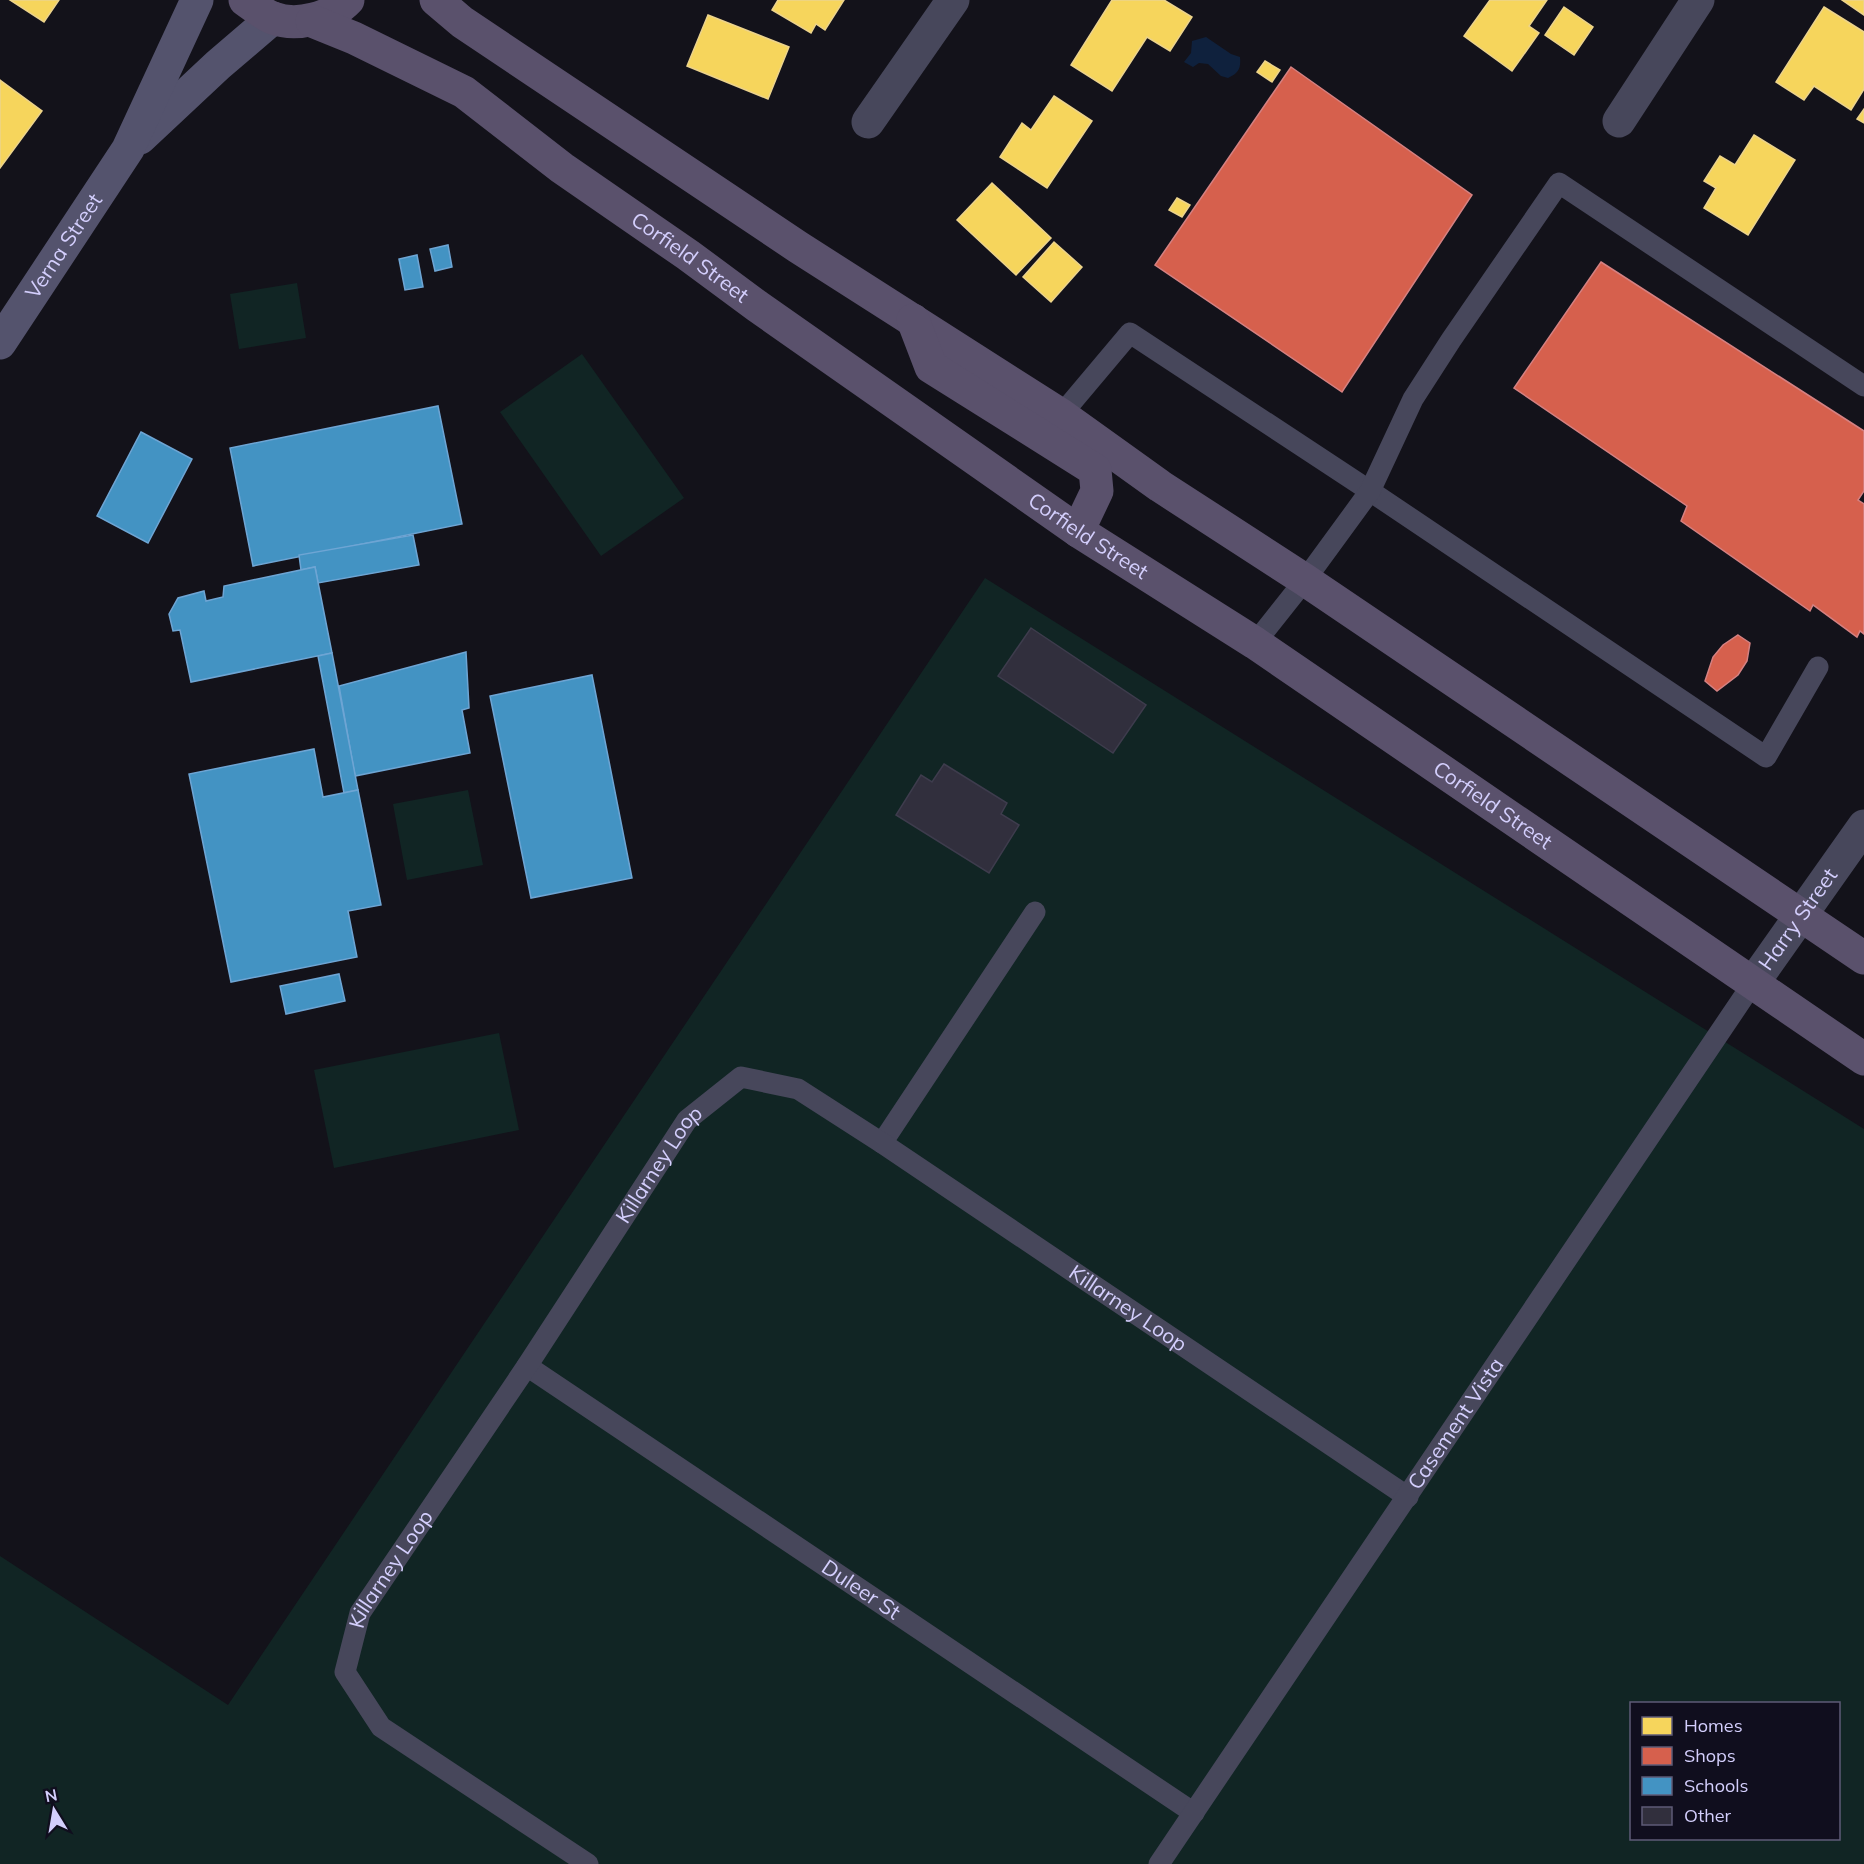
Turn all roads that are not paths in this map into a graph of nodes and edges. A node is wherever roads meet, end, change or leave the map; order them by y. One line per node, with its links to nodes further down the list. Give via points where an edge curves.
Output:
1 (197, 0): 11 (main road, Verna Street)
2 (245, 0): 7 (main road)
3 (348, 0): 8 (main road)
4 (436, 0): 12 (main road, via 462,22)
5 (953, 0): 10 (street)
6 (1698, 0): 9 (street)
7 (273, 18): 8 (main road); 11 (main road, Verna Street)
8 (312, 21): 17 (main road, Corfield Street, via 464,92 561,168)
9 (1620, 121)
10 (868, 122)
11 (128, 149): 13 (main road, Verna Street)
12 (913, 320): 15 (main road); 17 (main road, via 931,367 1095,470 1097,491)
13 (0, 343)
14 (1864, 386): 16 (lane, via 1559,183 1413,399)
15 (1061, 415): 16 (lane, via 1130,333); 18 (main road, via 1160,486)
16 (1370, 491): 18 (lane); 20 (lane, via 1766,757)
17 (1078, 531): 19 (main road, Corfield Street)
18 (1305, 580): 19 (lane); 23 (main road)
19 (1255, 643): 25 (main road, Corfield Street)
20 (1818, 667)
21 (1864, 826): 23 (street, Harry Street)
22 (1035, 912): 27 (lane)
23 (1801, 916): 24 (main road); 25 (street, Harry Street)
24 (1864, 958)
25 (1753, 983): 26 (main road, Corfield Street); 29 (lane, Casement Vista)
26 (1864, 1059)
27 (882, 1143): 28 (lane, Killarney Loop, via 798,1089 741,1077 687,1120); 29 (lane, Killarney Loop)
28 (527, 1366): 30 (lane, Duleer St); 31 (lane, Killarney Loop, via 360,1613 345,1671 381,1727)
29 (1408, 1497): 30 (lane, Casement Vista)
30 (1194, 1814): 32 (lane, Casement Vista)
31 (588, 1864)
32 (1159, 1864)

